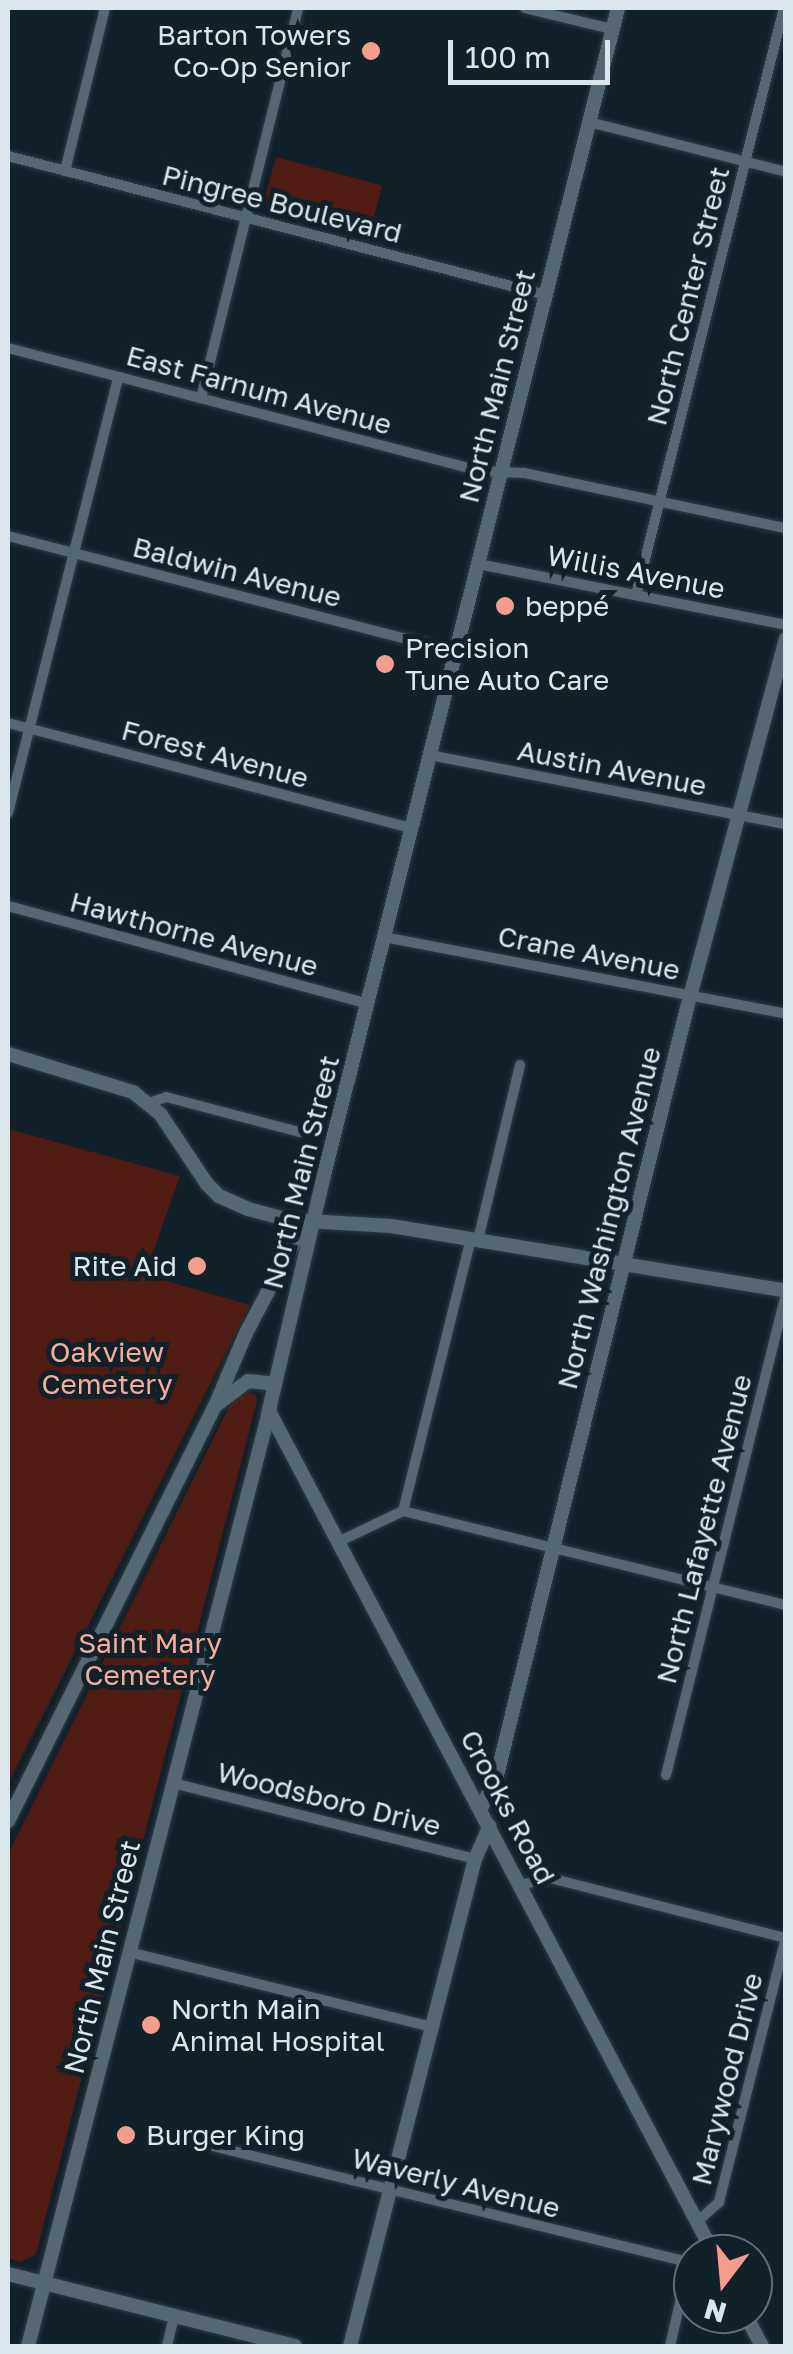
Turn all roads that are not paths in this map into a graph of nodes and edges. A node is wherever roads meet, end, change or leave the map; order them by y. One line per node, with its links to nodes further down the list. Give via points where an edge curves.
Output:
1 (105, 8): 10 (street)
2 (298, 8): 12 (street)
3 (525, 8): 6 (street)
4 (618, 8): 6 (main road, North Main Street)
5 (784, 8): 9 (street, North Center Street)
6 (612, 29): 7 (main road, North Main Street)
7 (588, 122): 9 (street); 13 (main road, North Main Street)
8 (8, 156): 10 (street, Pingree Boulevard)
9 (745, 162): 11 (street); 18 (street, North Center Street)
10 (65, 171): 12 (street, Pingree Boulevard)
11 (786, 172)
12 (244, 218): 13 (street, Pingree Boulevard); 16 (street)
13 (546, 294): 17 (main road, North Main Street)
14 (8, 348): 15 (street, East Farnum Avenue)
15 (118, 377): 16 (street, East Farnum Avenue); 21 (street)
16 (201, 398): 17 (street, East Farnum Avenue, via 479,471)
17 (501, 471): 18 (street, East Farnum Avenue); 22 (main road, North Main Street)
18 (660, 502): 19 (street, East Farnum Avenue); 23 (street, North Center Street)
19 (786, 528)
20 (8, 536): 21 (street, Baldwin Avenue)
21 (74, 553): 26 (street, Baldwin Avenue); 28 (street)
22 (478, 564): 23 (street, Willis Avenue); 26 (main road, North Main Street)
23 (636, 595): 24 (street, Willis Avenue)
24 (786, 625)
25 (786, 638): 31 (main road, North Washington Avenue)
26 (455, 652): 29 (main road, North Main Street)
27 (8, 723): 28 (street, Forest Avenue)
28 (29, 728): 30 (street); 33 (street, Forest Avenue)
29 (430, 755): 31 (street, Austin Avenue); 33 (main road, North Main Street)
30 (8, 814)
31 (740, 815): 32 (street, Austin Avenue); 36 (main road, North Washington Avenue)
32 (786, 824)
33 (412, 828): 35 (main road, North Main Street)
34 (8, 906): 37 (street, Hawthorne Avenue)
35 (384, 937): 36 (street, Crane Avenue); 37 (main road, North Main Street)
36 (690, 996): 38 (street, Crane Avenue); 45 (main road, North Washington Avenue)
37 (369, 1004): 43 (main road, North Main Street)
38 (786, 1014)
39 (8, 1054): 41 (main road, via 106,1081)
40 (520, 1065): 44 (street)
41 (149, 1103): 42 (street, via 166,1097); 43 (main road, via 219,1196 268,1215)
42 (299, 1132)
43 (313, 1221): 44 (main road); 47 (main road, North Main Street); 48 (main road, via 295,1240)
44 (474, 1239): 45 (main road); 50 (street)
45 (623, 1264): 46 (main road); 52 (main road, North Washington Avenue)
46 (786, 1293): 53 (street, North Lafayette Avenue)
47 (275, 1384): 48 (main road, via 241,1383); 49 (main road)
48 (215, 1406): 58 (main road)
49 (268, 1414): 51 (main road, Crooks Road); 56 (main road, North Main Street)
50 (403, 1511): 51 (street); 52 (street)
51 (340, 1540): 57 (main road, Crooks Road)
52 (554, 1548): 53 (street); 57 (main road, North Washington Avenue, via 494,1788)
53 (713, 1587): 54 (street); 55 (street, North Lafayette Avenue)
54 (786, 1605)
55 (666, 1775)
56 (173, 1783): 60 (street, Woodsboro Drive); 63 (main road, North Main Street)
57 (481, 1808): 59 (main road, Crooks Road)
58 (8, 1821)
59 (490, 1826): 60 (main road); 61 (main road, Crooks Road)
60 (475, 1859): 64 (main road)
61 (520, 1885): 62 (street, via 550,1878); 67 (main road, Crooks Road)
62 (785, 1938): 67 (street, Marywood Drive, via 719,2202)
63 (130, 1952): 64 (street); 71 (main road, North Main Street)
64 (432, 2027): 66 (main road)
65 (208, 2145): 66 (street, Waverly Avenue)
66 (390, 2190): 69 (street, Waverly Avenue); 76 (main road)
67 (697, 2222): 68 (main road, Crooks Road)
68 (703, 2234)
69 (673, 2259)
70 (8, 2274): 71 (main road)
71 (44, 2284): 72 (main road); 73 (main road, North Main Street)
72 (174, 2316): 74 (street); 75 (main road)
73 (28, 2346)
74 (166, 2346)
75 (295, 2346)
76 (350, 2346)

